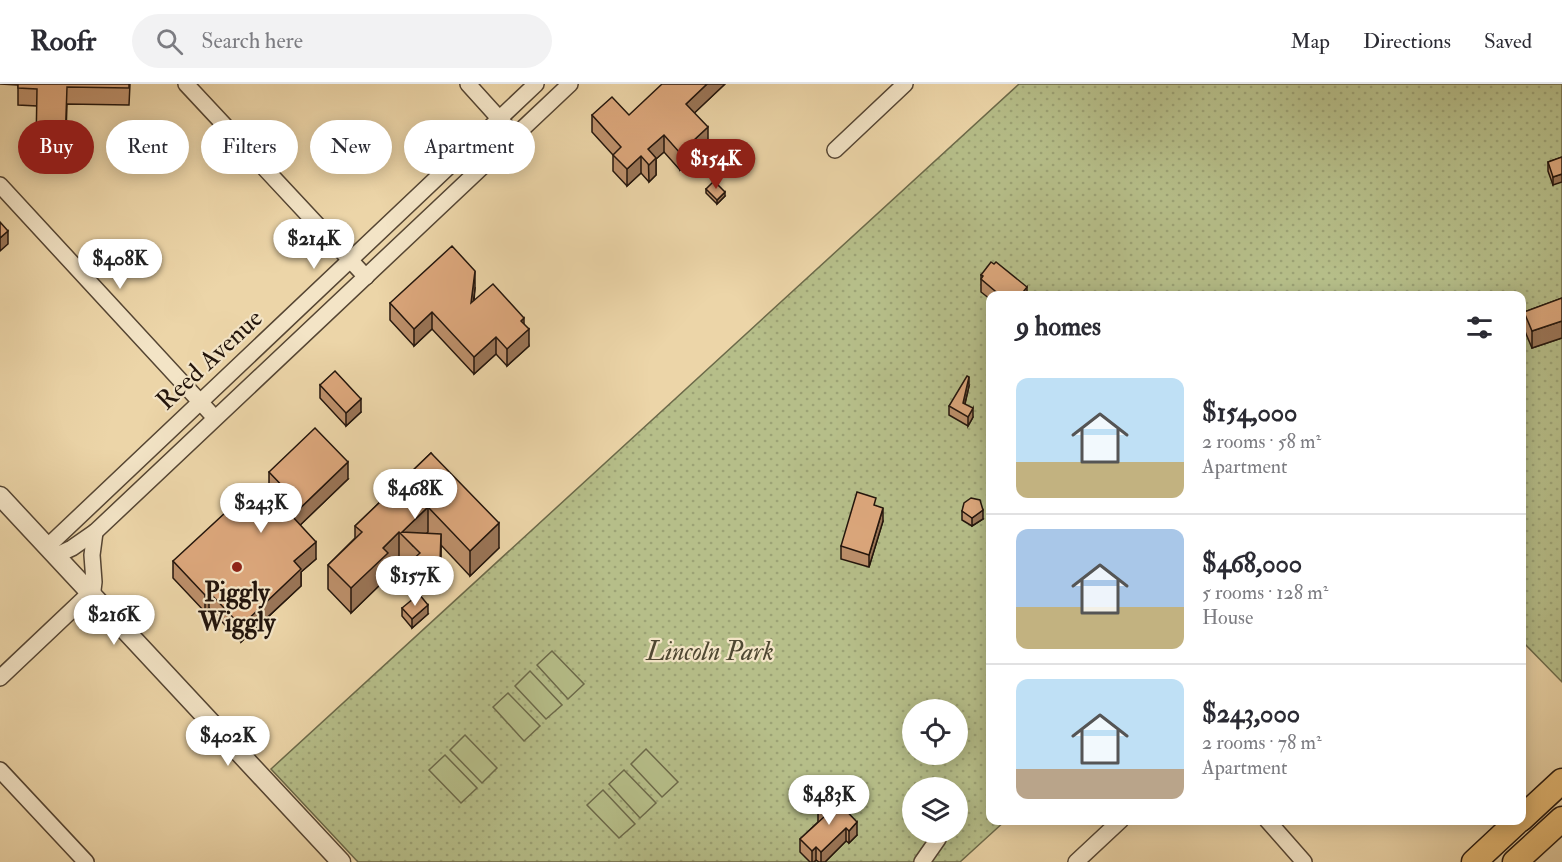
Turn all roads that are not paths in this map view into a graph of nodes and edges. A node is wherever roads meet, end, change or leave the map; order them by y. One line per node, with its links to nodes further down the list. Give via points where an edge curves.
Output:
1 (186, 84): 11 (street)
2 (468, 84): 6 (street)
3 (536, 84): 6 (street, Reed Avenue)
4 (570, 84): 7 (street, Reed Avenue)
5 (902, 85): 8 (street)
6 (500, 118): 11 (street, Reed Avenue)
7 (532, 120)
8 (835, 150)
9 (475, 174): 12 (street, Reed Avenue)
10 (0, 185): 13 (street)
11 (350, 259): 12 (street); 13 (street, Reed Avenue)
12 (366, 277): 14 (street, Reed Avenue)
13 (200, 401): 14 (street); 17 (street, Reed Avenue)
14 (215, 418): 16 (street, Reed Avenue)
15 (0, 496): 17 (street)
16 (95, 532): 17 (street, Reed Avenue, via 72,548); 18 (street, via 94,582)
17 (51, 551): 18 (street)
18 (90, 594): 19 (street); 29 (street)
19 (0, 678)
20 (0, 771): 28 (street)
21 (1562, 782): 22 (main road)
22 (1526, 815)
23 (1562, 819): 34 (main road)
24 (1116, 825): 31 (street)
25 (1271, 825): 32 (street)
26 (1515, 825): 33 (main road)
27 (935, 843): 30 (street)
28 (86, 862)
29 (341, 862)
30 (922, 862)
31 (1076, 862)
32 (1304, 862)
33 (1474, 862)
34 (1515, 862)

